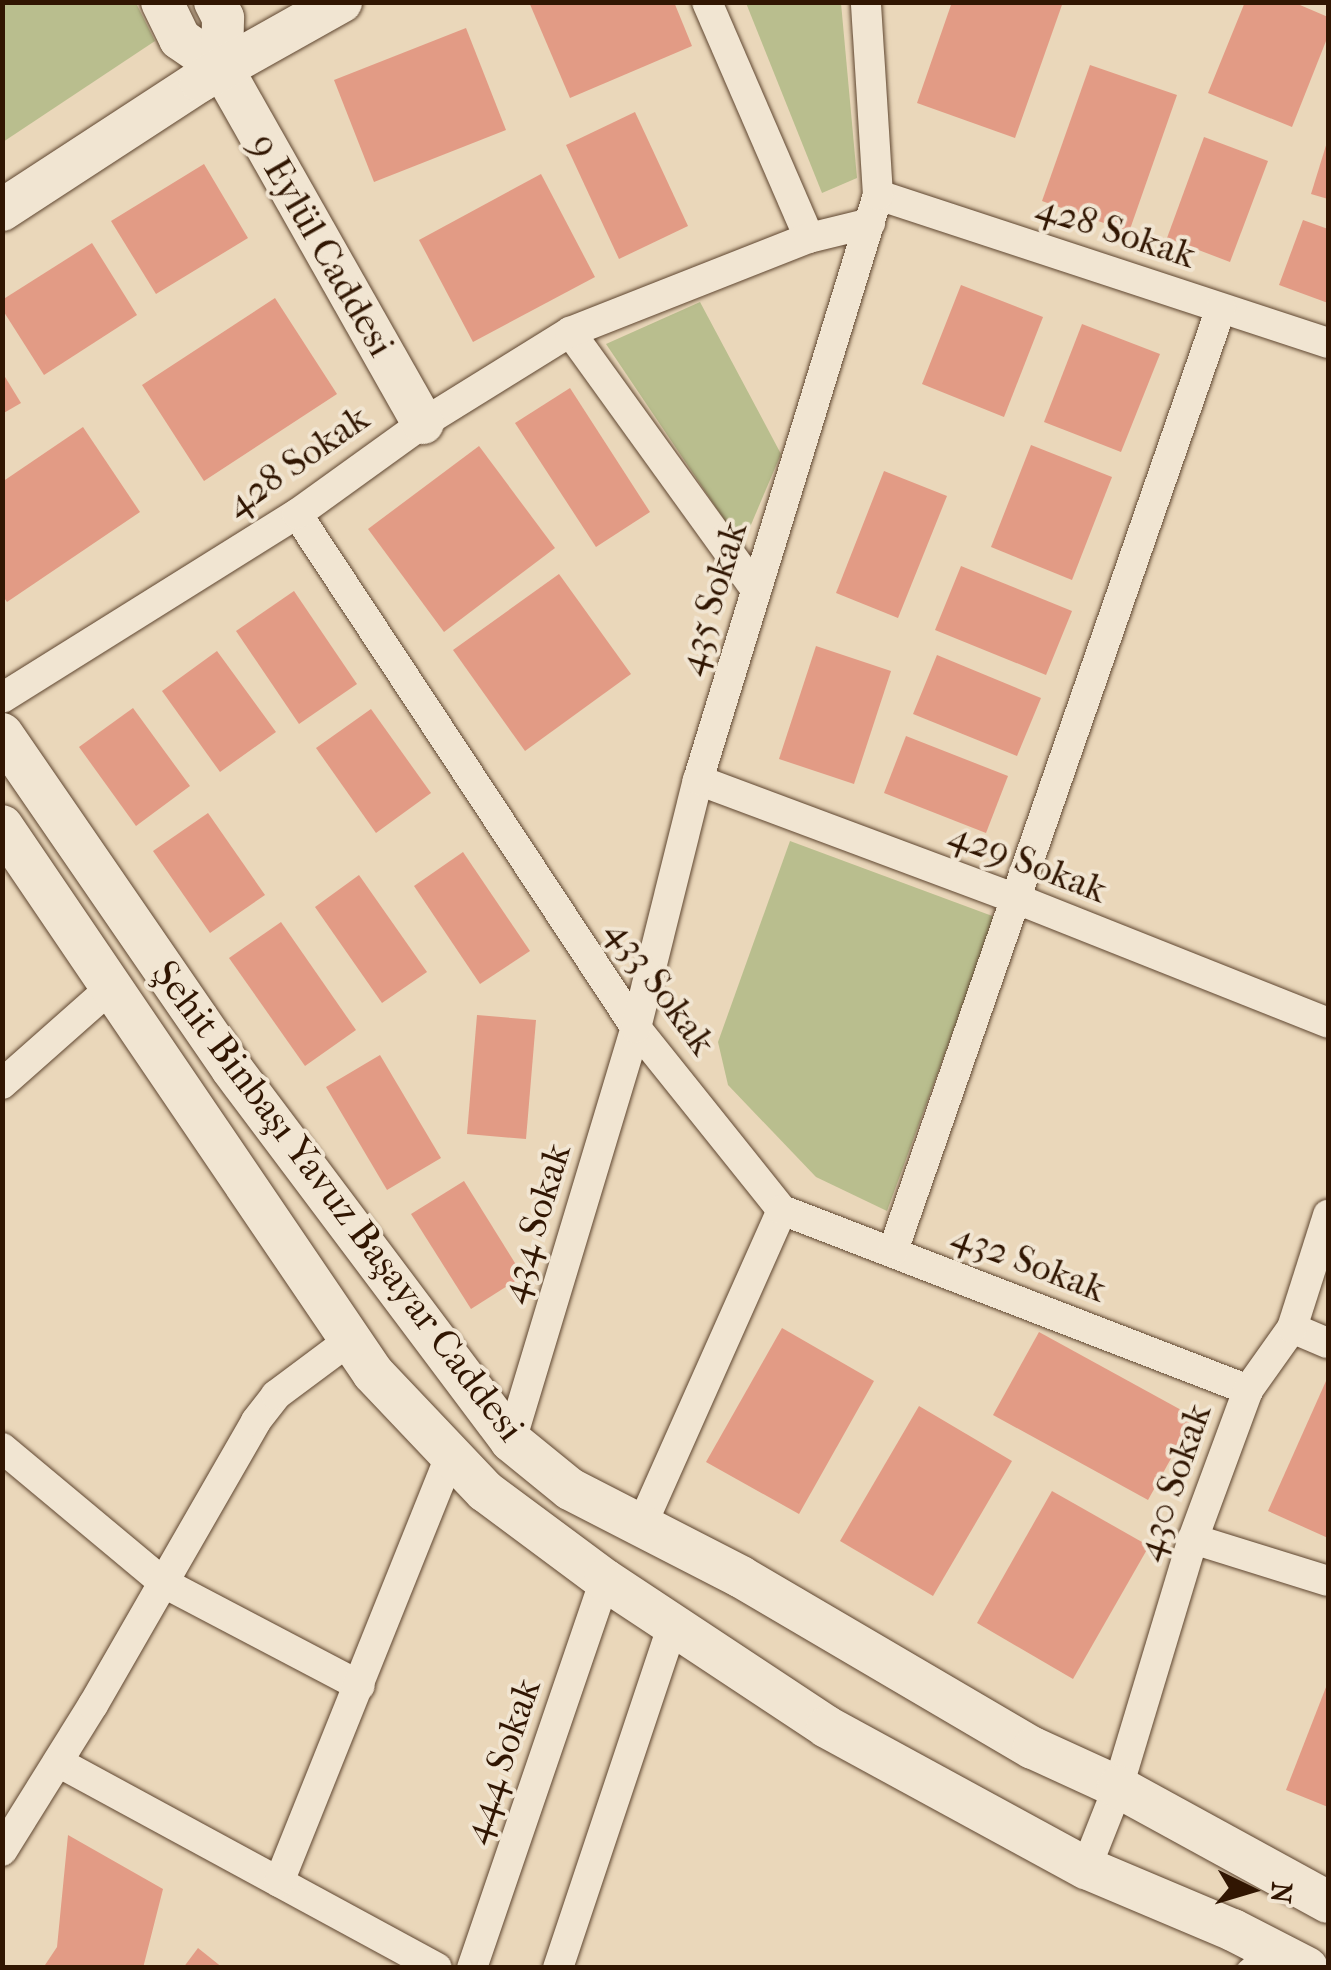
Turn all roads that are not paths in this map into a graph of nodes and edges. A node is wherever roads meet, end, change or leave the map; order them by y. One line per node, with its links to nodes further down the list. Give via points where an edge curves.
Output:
1 (162, 2): 6 (street, 9 Eylül Caddesi, via 180,40)
2 (214, 2): 6 (street, 9 Eylül Caddesi, via 222,18)
3 (340, 2): 6 (street)
4 (706, 2): 9 (street)
5 (866, 2): 7 (street)
6 (222, 68): 8 (street); 13 (street, 9 Eylül Caddesi)
7 (874, 209): 9 (street, 428 Sokak); 10 (street, 428 Sokak); 15 (street, 435 Sokak)
8 (2, 210)
9 (809, 238): 11 (street, 428 Sokak)
10 (1221, 308): 12 (street, 428 Sokak); 20 (street)
11 (570, 332): 13 (street, 428 Sokak); 15 (street)
12 (1328, 343)
13 (423, 423): 14 (street, 428 Sokak)
14 (298, 514): 16 (street, 428 Sokak); 23 (street, 433 Sokak)
15 (756, 590): 18 (street, 435 Sokak)
16 (2, 698)
17 (2, 734): 32 (street, Şehit Binbaşı Yavuz Başayar Caddesi, via 232,1068)
18 (698, 780): 20 (street, 429 Sokak); 23 (street, 435 Sokak)
19 (2, 826): 21 (street, Şehit Binbaşı Yavuz Başayar Caddesi)
20 (1017, 899): 22 (street, 429 Sokak); 27 (street)
21 (114, 986): 24 (street); 29 (street, Şehit Binbaşı Yavuz Başayar Caddesi)
22 (1328, 1023)
23 (636, 1028): 25 (street, 433 Sokak); 32 (street, 434 Sokak)
24 (2, 1084)
25 (782, 1210): 27 (street, 432 Sokak); 35 (street)
26 (1328, 1216): 28 (street, 430 Sokak)
27 (893, 1251): 31 (street, 432 Sokak)
28 (1292, 1328): 30 (street); 31 (street, 430 Sokak)
29 (351, 1339): 34 (street, Şehit Binbaşı Yavuz Başayar Caddesi, via 373,1373); 39 (street, via 276,1396 256,1421)
30 (1328, 1343)
31 (1248, 1390): 36 (street, 430 Sokak)
32 (511, 1441): 35 (street, Şehit Binbaşı Yavuz Başayar Caddesi, via 570,1489)
33 (2, 1448): 39 (street)
34 (450, 1456): 37 (street, Şehit Binbaşı Yavuz Başayar Caddesi, via 485,1491); 41 (street)
35 (641, 1526): 43 (street, Şehit Binbaşı Yavuz Başayar Caddesi, via 1033,1748)
36 (1193, 1539): 38 (street); 43 (street, 430 Sokak)
37 (605, 1580): 40 (street, Şehit Binbaşı Yavuz Başayar Caddesi); 50 (street, 444 Sokak)
38 (1328, 1581)
39 (164, 1583): 41 (street); 42 (street)
40 (673, 1625): 45 (street, Şehit Binbaşı Yavuz Başayar Caddesi, via 826,1727); 51 (street)
41 (360, 1686): 46 (street)
42 (58, 1762): 44 (street); 46 (street)
43 (1118, 1787): 45 (street); 47 (street, Şehit Binbaşı Yavuz Başayar Caddesi)
44 (2, 1850)
45 (1086, 1868): 48 (street, Şehit Binbaşı Yavuz Başayar Caddesi)
46 (279, 1882): 49 (street)
47 (1328, 1902)
48 (1256, 1958): 52 (street, Şehit Binbaşı Yavuz Başayar Caddesi)
49 (436, 1968)
50 (472, 1968)
51 (558, 1968)
52 (1307, 1968)

